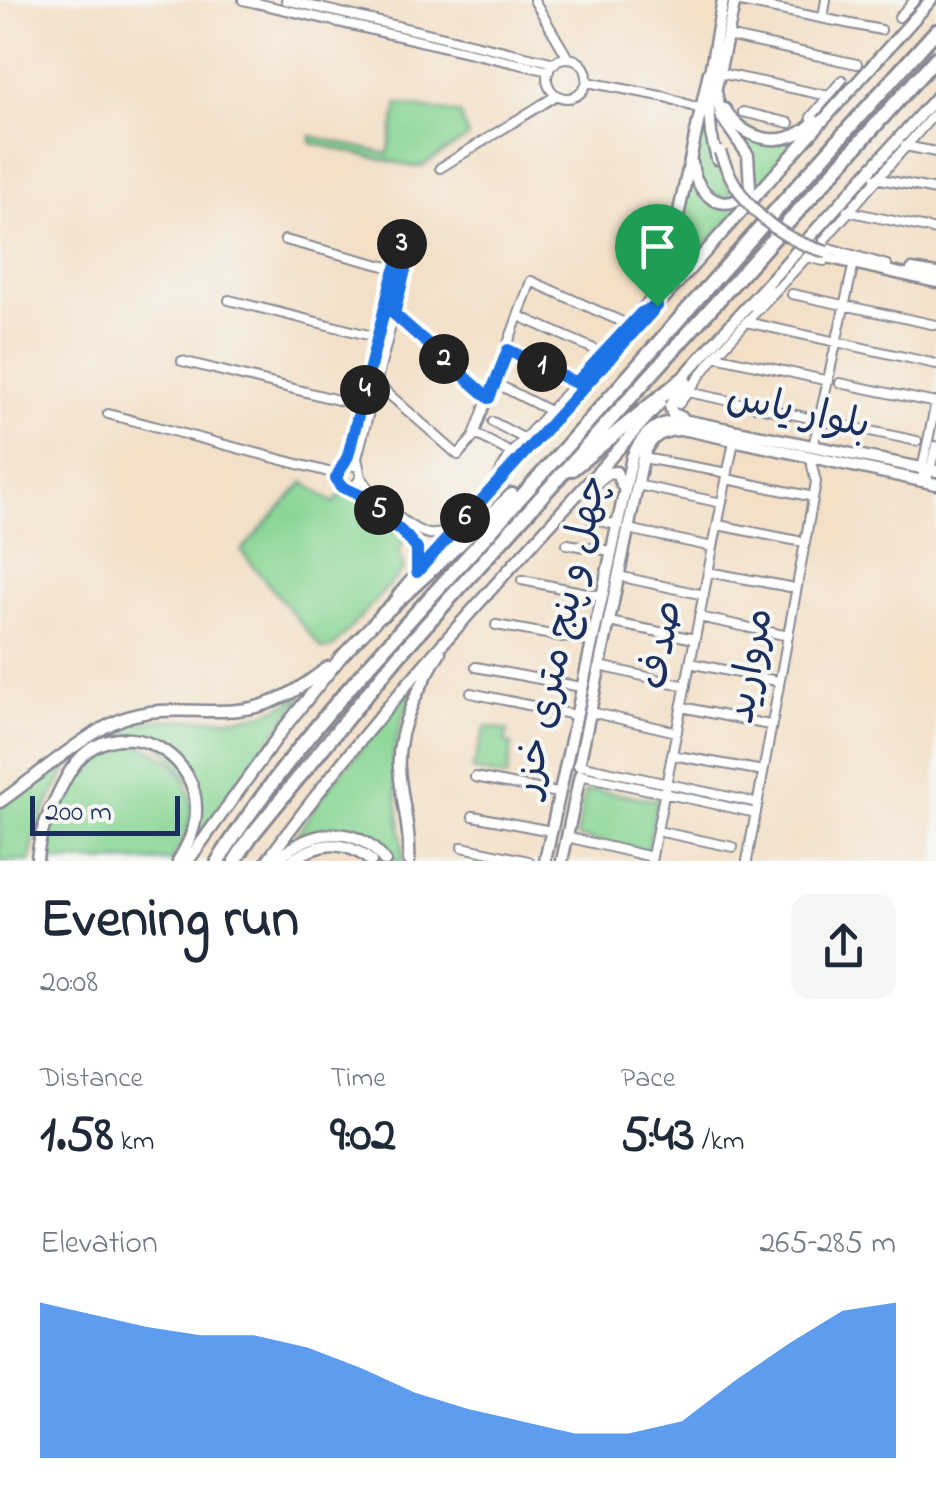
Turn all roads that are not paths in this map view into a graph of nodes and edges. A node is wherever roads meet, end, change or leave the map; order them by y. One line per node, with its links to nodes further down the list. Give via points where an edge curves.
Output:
1 (243, 0): 17 (street)
2 (286, 0): 17 (street)
3 (534, 0): 14 (street)
4 (724, 0): 18 (main road)
5 (826, 0): 9 (street)
6 (931, 0): 20 (main road)
7 (735, 1): 9 (street); 13 (main road)
8 (912, 1): 10 (street)
9 (822, 18): 11 (street)
10 (899, 18)
11 (881, 30)
12 (936, 31): 91 (highway)
13 (727, 36): 16 (street); 18 (main road)
14 (568, 58): 17 (street); 19 (street, via 585,68)
15 (936, 58): 97 (highway)
16 (858, 64)
17 (552, 67): 21 (street, via 549,85)
18 (715, 77): 22 (street); 24 (main road); 29 (main road, via 729,116); 31 (main road, via 722,118 748,155 751,179 744,196 729,204 702,192 693,175); 33 (main road); 33 (main road, via 710,123)
19 (587, 82): 21 (street, via 576,96); 24 (street)
20 (845, 85): 22 (street); 29 (main road, via 799,134 782,140); 50 (main road)
21 (557, 95): 34 (street)
22 (829, 96): 27 (street)
23 (936, 97): 55 (main road)
24 (700, 109): 31 (main road)
25 (743, 112): 29 (street)
26 (936, 112): 30 (street)
27 (811, 117)
28 (789, 123): 29 (street)
29 (763, 131)
30 (905, 146): 32 (street); 35 (street)
31 (692, 147): 52 (main road, via 663,286)
32 (936, 152)
33 (718, 156): 40 (main road, bridge, via 764,222)
34 (440, 168)
35 (876, 178): 36 (street); 37 (street)
36 (936, 190)
37 (847, 212): 38 (street); 41 (street, via 825,246)
38 (936, 230)
39 (285, 240): 43 (street)
40 (824, 254): 41 (main road); 44 (main road)
41 (887, 265): 45 (main road)
42 (853, 267): 44 (street); 47 (street, via 806,257); 51 (street)
43 (400, 270): 53 (street); 58 (street)
44 (898, 274): 46 (main road)
45 (936, 274)
46 (936, 282)
47 (774, 291): 55 (main road)
48 (792, 294): 51 (street)
49 (229, 300): 58 (street)
50 (657, 306): 52 (main road); 57 (main road)
51 (845, 308): 56 (street); 59 (street)
52 (641, 313): 57 (main road)
53 (394, 314): 58 (street); 72 (street)
54 (520, 316): 57 (street, via 530,281); 60 (street); 61 (street)
55 (743, 318): 59 (street); 62 (street); 63 (main road)
56 (936, 325)
57 (634, 326): 61 (street); 102 (main road)
58 (383, 338): 67 (street)
59 (837, 344): 65 (street); 66 (street)
60 (508, 350): 69 (street); 72 (street)
61 (603, 353): 69 (street)
62 (715, 356): 66 (street); 71 (street)
63 (701, 357): 71 (main road); 80 (main road, via 670,406)
64 (182, 361): 75 (street)
65 (936, 364)
66 (829, 381): 78 (street)
67 (372, 382): 72 (street, via 458,454 473,438); 75 (street)
68 (494, 383): 76 (street)
69 (576, 383): 76 (street)
70 (840, 384): 73 (street)
71 (684, 386): 74 (street); 78 (street); 97 (highway); 106 (main road)
72 (489, 398)
73 (936, 403): 93 (street)
74 (679, 404)
75 (365, 407): 90 (street); 94 (street)
76 (550, 411): 83 (street)
77 (108, 414): 95 (street)
78 (820, 420): 85 (street); 87 (street)
79 (493, 422): 83 (street)
80 (691, 425): 81 (main road, بلوار یاس, via 672,420); 84 (main road, بلوار یاس); 87 (main road, بلوار یاس)
81 (652, 433): 89 (main road, چهل و پنج متری خزر); 103 (main road, چهل و پنج متری خزر, via 634,452)
82 (478, 436): 88 (street)
83 (524, 439): 88 (street)
84 (734, 441): 87 (main road, بلوار یاس); 96 (street, صدف)
85 (917, 442)
86 (936, 446): 93 (street)
87 (812, 452): 92 (main road, بلوار یاس); 93 (main road, بلوار یاس); 98 (street)
88 (511, 453): 102 (street)
89 (643, 458): 96 (street); 100 (main road, چهل و پنج متری خزر)
90 (344, 464): 94 (street); 95 (street)
91 (548, 464): 122 (highway); 162 (highway, via 336,706)
92 (843, 465): 98 (street, via 825,469); 99 (main road, بلوار یاس)
93 (930, 470): 99 (street)
94 (360, 472): 101 (street, via 359,483); 110 (street, via 370,491 400,517 428,534)
95 (336, 474): 101 (street, via 336,482)
96 (727, 477): 104 (street); 105 (street, صدف)
97 (558, 478): 163 (highway, via 356,707)
98 (816, 482): 151 (street, مروارید)
99 (930, 483)
100 (637, 485): 105 (street); 109 (main road, چهل و پنج متری خزر)
101 (348, 488): 115 (street, via 417,549)
102 (490, 491): 110 (main road)
103 (624, 495): 106 (main road, via 619,474 612,472); 109 (main road, چهل و پنج متری خزر)
104 (809, 496)
105 (722, 503): 108 (street, صدف)
106 (556, 516): 127 (main road)
107 (591, 519): 109 (street)
108 (718, 525): 111 (street); 113 (street, صدف)
109 (622, 527): 113 (street); 114 (main road, چهل و پنج متری خزر); 117 (main road, چهل و پنج متری خزر)
110 (454, 532): 115 (main road)
111 (798, 541)
112 (567, 544): 114 (street)
113 (713, 547): 116 (street, صدف)
114 (611, 552): 121 (main road, چهل و پنج متری خزر)
115 (417, 572): 122 (main road)
116 (708, 572): 119 (street); 120 (street, صدف)
117 (618, 576): 120 (street); 124 (main road, چهل و پنج متری خزر)
118 (522, 580): 121 (street)
119 (790, 587)
120 (704, 594): 123 (street, صدف)
121 (601, 596): 129 (main road, چهل و پنج متری خزر)
122 (382, 615): 130 (main road)
123 (700, 617): 126 (street); 128 (street, صدف)
124 (609, 622): 128 (street); 132 (main road, چهل و پنج متری خزر)
125 (496, 624): 129 (street)
126 (784, 635)
127 (448, 637): 164 (main road); 169 (main road, via 422,682 400,743)
128 (695, 639): 131 (street, صدف)
129 (591, 642): 136 (main road, چهل و پنج متری خزر)
130 (341, 658): 150 (main road, via 292,694 258,706 120,719); 161 (main road)
131 (690, 664): 134 (street); 135 (street, صدف)
132 (600, 666): 135 (street); 139 (main road, چهل و پنج متری خزر)
133 (476, 667): 136 (street)
134 (777, 681)
135 (686, 686): 138 (street, صدف)
136 (581, 687): 140 (main road, چهل و پنج متری خزر)
137 (472, 693): 140 (street)
138 (682, 707): 141 (street); 142 (street, صدف)
139 (590, 712): 142 (street); 145 (main road, چهل و پنج متری خزر)
140 (575, 715): 144 (main road, چهل و پنج متری خزر)
141 (769, 725)
142 (677, 732): 143 (street, صدف)
143 (672, 755): 146 (street); 148 (street, صدف)
144 (563, 770): 145 (main road, via 569,780); 149 (main road, چهل و پنج متری خزر)
145 (580, 770): 148 (street); 155 (main road, چهل و پنج متری خزر)
146 (758, 770)
147 (475, 776): 149 (street)
148 (665, 788): 151 (street); 154 (street, صدف)
149 (558, 792): 153 (main road, چهل و پنج متری خزر)
150 (0, 802)
151 (757, 808): 173 (street, مروارید)
152 (473, 816): 153 (street)
153 (551, 831): 171 (main road, چهل و پنج متری خزر)
154 (657, 831): 157 (street); 158 (street, صدف)
155 (567, 837): 158 (street); 172 (main road, چهل و پنج متری خزر)
156 (462, 847): 170 (street)
157 (732, 848)
158 (652, 859)
159 (37, 861): 160 (main road, via 46,820 76,763 105,743 133,739 169,753 190,780 196,815)
160 (178, 861)
161 (188, 861)
162 (218, 861)
163 (235, 861)
164 (267, 861)
165 (275, 861): 168 (main road, via 301,841 332,832 361,840)
166 (291, 861): 167 (main road, via 331,844)
167 (371, 861)
168 (385, 861)
169 (409, 861)
170 (529, 861)
171 (545, 861)
172 (562, 861)
173 (748, 861)

